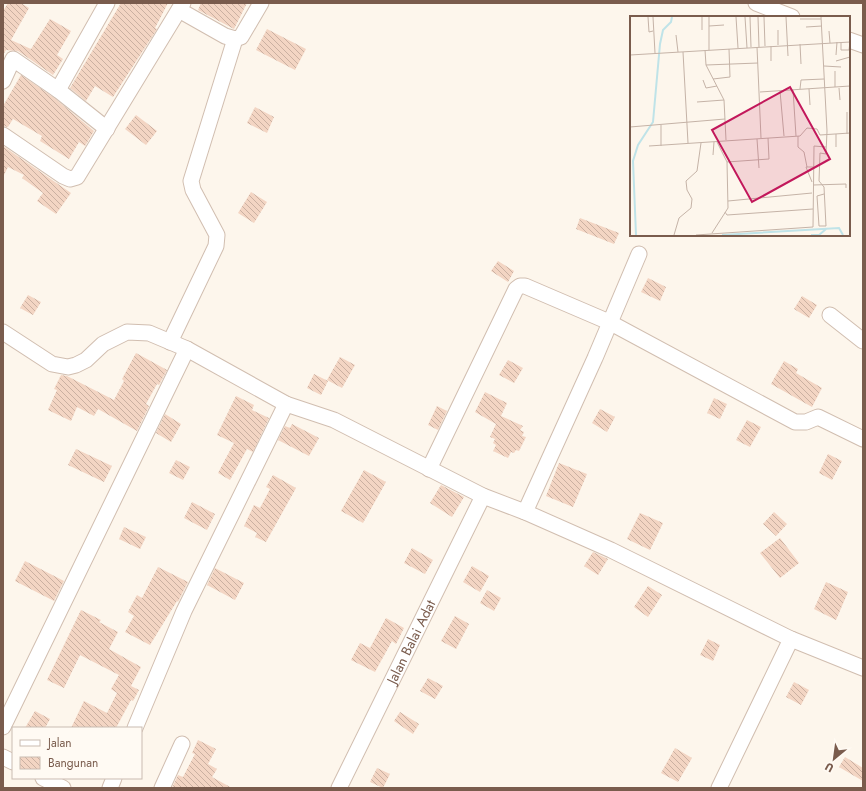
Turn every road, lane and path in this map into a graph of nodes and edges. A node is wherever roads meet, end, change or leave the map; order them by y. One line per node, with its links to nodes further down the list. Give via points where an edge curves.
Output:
1 (108, 3): 10 (street)
2 (261, 3): 6 (street, via 241,37)
3 (756, 3): 5 (street)
4 (181, 6): 6 (street, via 224,36); 11 (street)
5 (789, 16)
6 (235, 39): 18 (street, via 191,181 193,190 217,235 216,246)
7 (850, 40): 8 (street)
8 (863, 45)
9 (3, 81): 10 (street, via 13,59)
10 (58, 90): 11 (street)
11 (107, 129): 12 (street, via 77,178 70,179)
12 (3, 134)
13 (639, 254): 15 (street)
14 (830, 315): 17 (street)
15 (609, 322): 21 (street, via 795,422 806,422 818,417); 22 (street, via 525,286 516,289); 24 (street)
16 (3, 332): 18 (street, via 52,364 68,367 86,360 103,344 127,332 149,333)
17 (863, 341)
18 (170, 342): 19 (street)
19 (187, 349): 20 (street); 27 (street)
20 (286, 404): 22 (street, via 334,420); 28 (street, via 184,611)
21 (863, 439)
22 (429, 469): 23 (street)
23 (482, 496): 24 (street); 33 (street, Jalan Balai Adat)
24 (525, 512): 25 (street, via 611,550)
25 (791, 639): 26 (street); 34 (street)
26 (863, 668)
27 (3, 727)
28 (135, 727)
29 (182, 744): 32 (street)
30 (3, 757): 31 (street)
31 (12, 762)
32 (162, 788)
33 (339, 788)
34 (719, 788)

